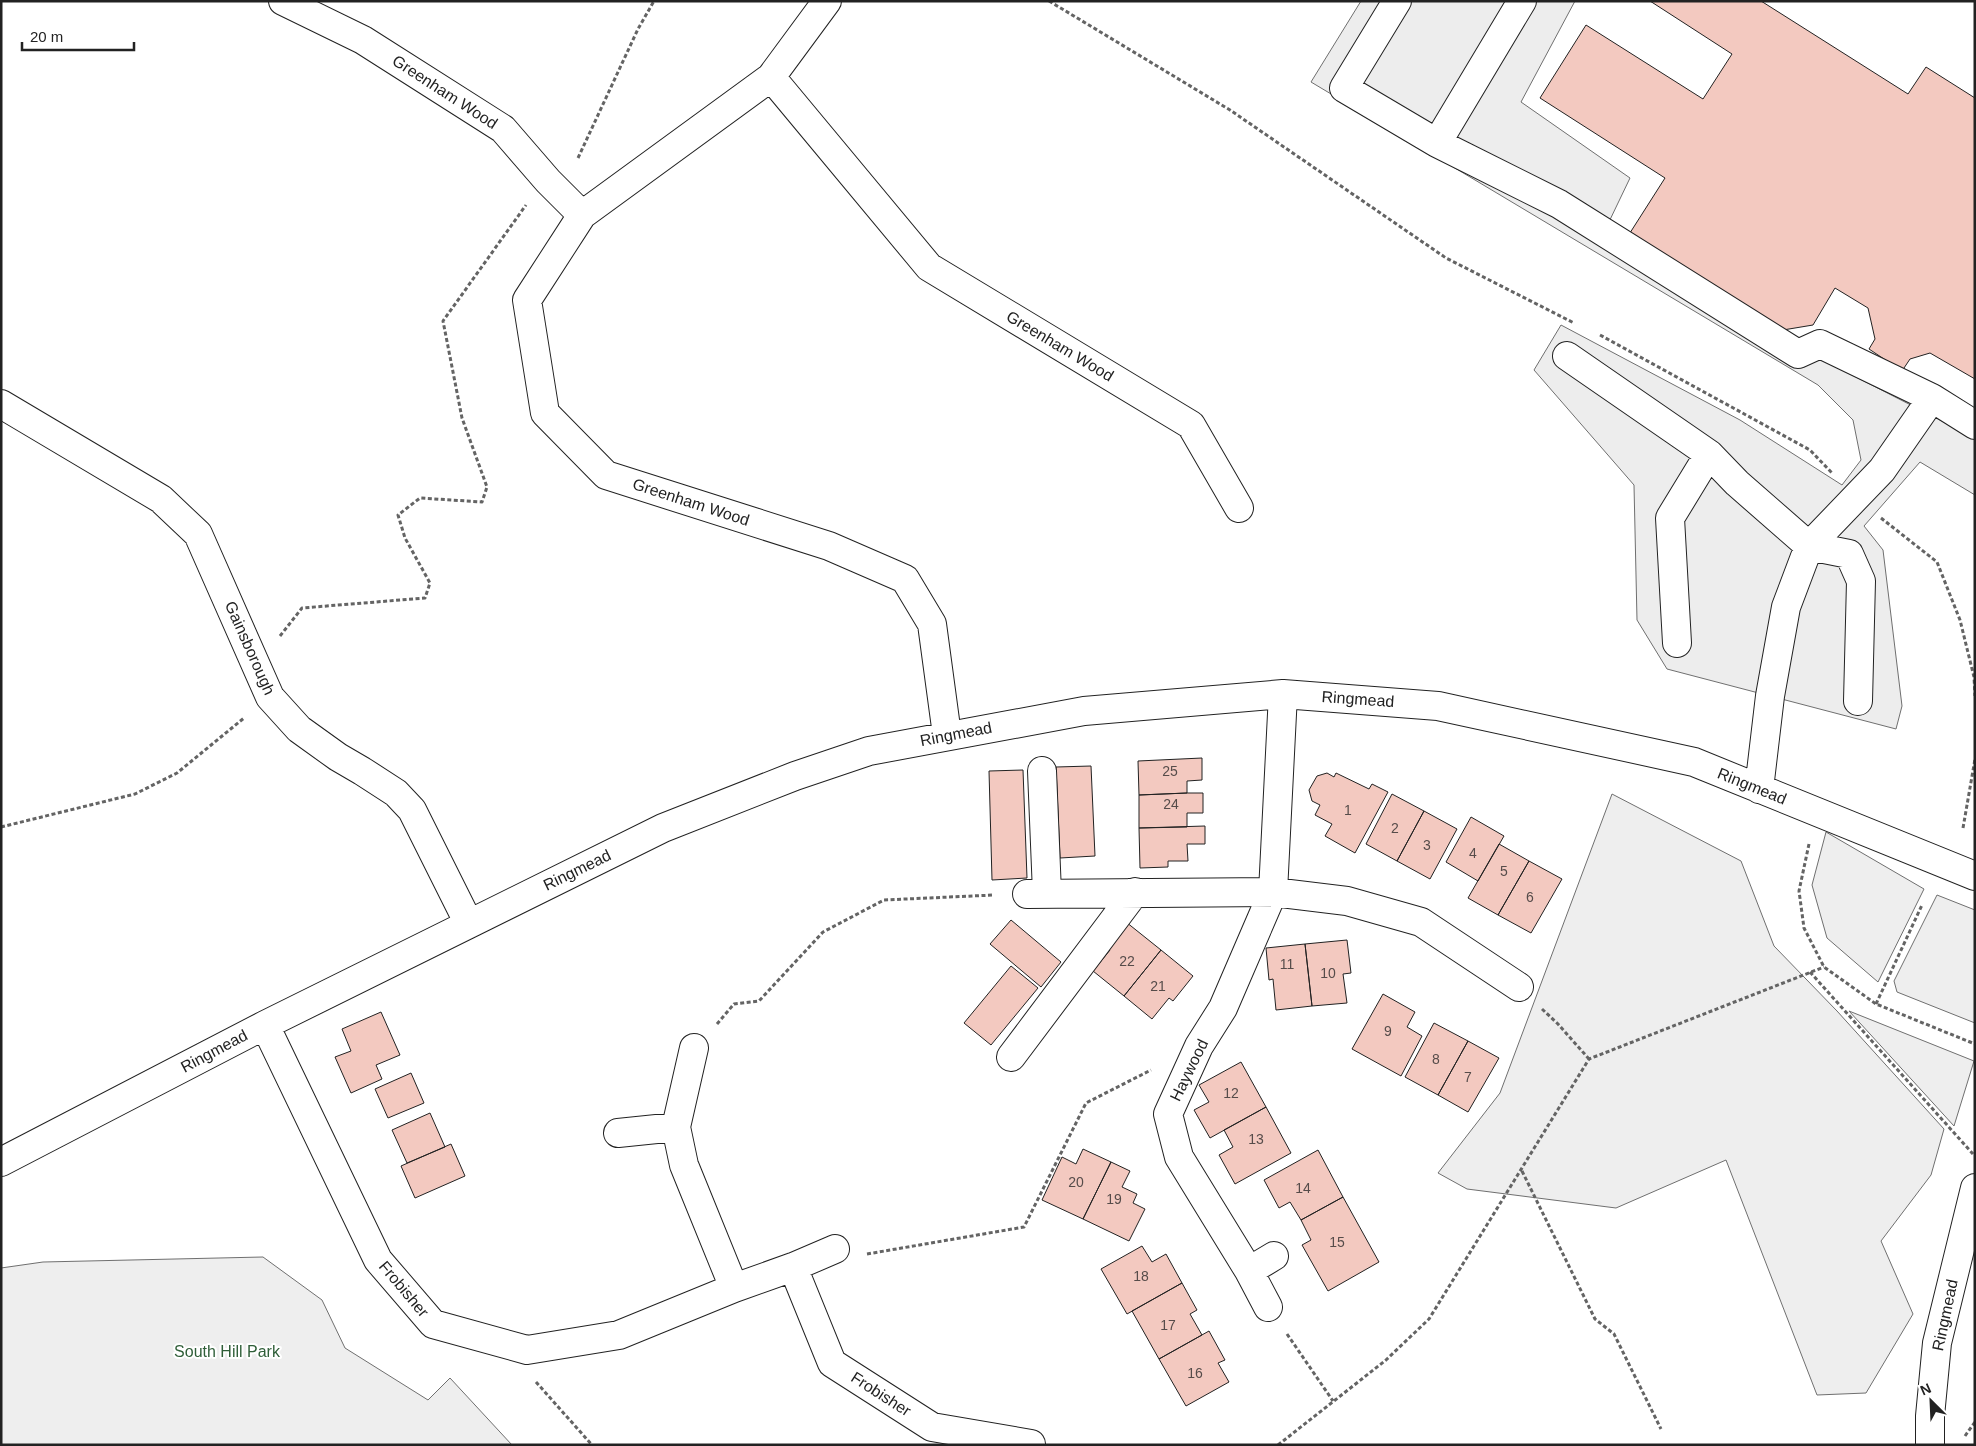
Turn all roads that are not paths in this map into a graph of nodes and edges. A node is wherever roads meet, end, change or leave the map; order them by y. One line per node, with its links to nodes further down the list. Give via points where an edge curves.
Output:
1 (283, 1): 7 (street, Greenham Wood, via 363,40 503,129)
2 (827, 1): 5 (street, Greenham Wood)
3 (1397, 1): 6 (street, via 1344,88)
4 (1522, 1): 6 (street)
5 (771, 77): 7 (street, Greenham Wood); 13 (street, Greenham Wood, via 929,267 1191,425)
6 (1437, 143): 9 (street, via 1559,204 1798,354 1820,344)
7 (582, 215): 18 (street, Greenham Wood, via 527,300 545,412 606,476 828,546 905,579 932,624)
8 (1567, 356): 12 (street)
9 (1932, 398): 11 (street); 14 (street, via 1882,470)
10 (1, 404): 24 (street, Gainsborough, via 161,499 198,534 270,697 299,729 338,758 396,793 412,810)
11 (1975, 425)
12 (1709, 454): 14 (street); 15 (street, via 1670,518)
13 (1239, 508)
14 (1809, 546): 17 (street, via 1849,554 1861,581); 20 (street, via 1786,607 1770,696)
15 (1677, 643)
16 (1283, 694): 18 (street, Ringmead, via 1084,711); 20 (street, Ringmead, via 1438,706 1694,762); 23 (street, Haywood)
17 (1858, 701)
18 (947, 735): 24 (street, Ringmead, via 869,751 663,828)
19 (1042, 771): 22 (street, via 1037,894)
20 (1759, 789): 21 (street, Ringmead)
21 (1975, 876)
22 (1135, 892): 23 (street); 28 (street)
23 (1273, 892): 25 (street, via 1347,901 1421,922); 36 (street, Haywood, via 1223,1008 1199,1046 1168,1114 1179,1157)
24 (469, 924): 26 (street, Ringmead)
25 (1519, 987)
26 (264, 1025): 31 (street, Ringmead); 37 (street, Frobisher, via 378,1260 433,1324 527,1350 619,1335)
27 (694, 1048): 29 (street)
28 (1011, 1057)
29 (676, 1127): 30 (street); 37 (street, via 684,1165)
30 (618, 1133)
31 (1, 1162)
32 (1975, 1188): 40 (street, Ringmead, via 1937,1343)
33 (835, 1249): 35 (street, Frobisher)
34 (1274, 1256): 36 (street)
35 (792, 1267): 37 (street, Frobisher); 39 (street, Frobisher, via 832,1363 932,1427)
36 (1249, 1271): 38 (street, Haywood)
37 (734, 1288)
38 (1268, 1307)
39 (1031, 1444)
40 (1930, 1445)

